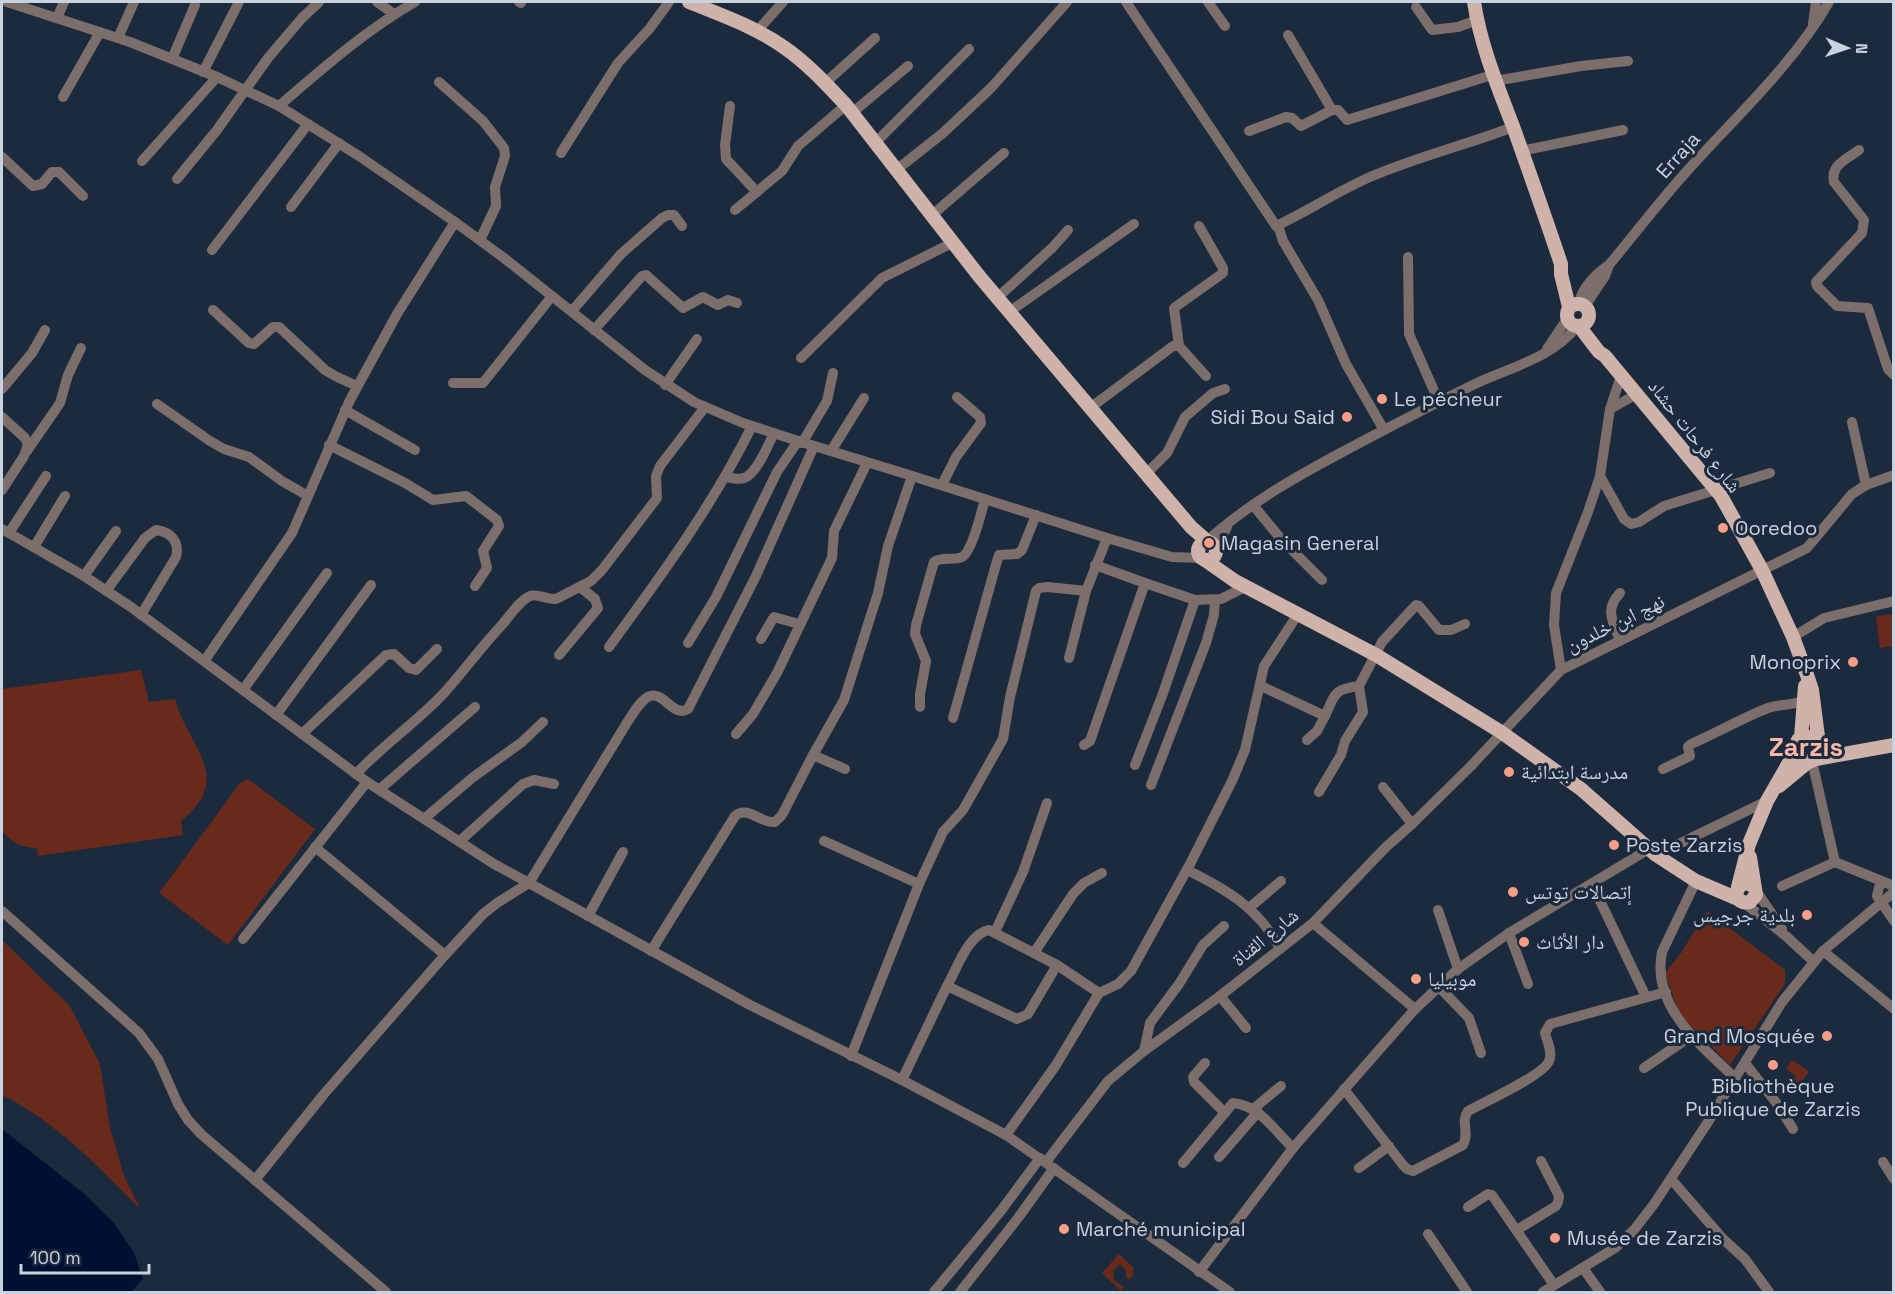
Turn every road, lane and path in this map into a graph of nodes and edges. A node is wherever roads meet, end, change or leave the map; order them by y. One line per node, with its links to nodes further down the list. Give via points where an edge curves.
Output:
1 (7, 2): 21 (street)
2 (64, 2): 21 (street)
3 (134, 2): 28 (street)
4 (239, 2): 34 (street)
5 (319, 2): 39 (street, via 268,58)
6 (377, 2): 20 (street)
7 (415, 2): 20 (street)
8 (669, 2): 53 (street, via 618,63)
9 (689, 2): 18 (main road)
10 (783, 2): 24 (street)
11 (1067, 2): 57 (street, via 990,88)
12 (1126, 2): 68 (street)
13 (1208, 2): 23 (street)
14 (1474, 2): 22 (main road)
15 (1816, 2): 26 (street)
16 (1829, 2): 26 (street, Erraja)
17 (195, 5): 31 (street)
18 (713, 6): 24 (main road)
19 (1416, 7): 22 (street, via 1432,30)
20 (394, 14): 41 (street)
21 (57, 18): 25 (street)
22 (1477, 20): 36 (main road)
23 (1225, 26)
24 (757, 31): 38 (main road, via 785,48)
25 (100, 32): 28 (street); 40 (street)
26 (1810, 33): 80 (street, Erraja, via 1676,182 1609,265)
27 (1288, 35): 44 (street)
28 (118, 38): 31 (street)
29 (875, 38): 38 (street)
30 (969, 49): 49 (street)
31 (172, 59): 34 (street)
32 (1628, 62): 36 (street)
33 (908, 66): 43 (street)
34 (203, 72): 35 (street)
35 (217, 77): 39 (street); 56 (street)
36 (1493, 78): 44 (street, via 1350,120); 46 (main road)
37 (439, 82): 70 (street, via 483,121 504,148 495,187 496,206)
38 (825, 83): 43 (main road)
39 (246, 91): 41 (street); 58 (street)
40 (63, 97)
41 (279, 106): 45 (street)
42 (730, 106): 59 (street, via 726,159)
43 (849, 109): 49 (main road); 59 (street, via 804,140 782,171)
44 (1332, 110): 48 (street, via 1301,126 1286,117)
45 (308, 124): 50 (street); 72 (street)
46 (1513, 128): 52 (main road); 68 (street, via 1404,163)
47 (1623, 130): 52 (street)
48 (1249, 131)
49 (875, 142): 57 (main road)
50 (339, 143): 61 (street); 64 (street)
51 (1859, 150): 88 (street, via 1837,166 1832,176 1864,220 1864,226 1816,282 1837,306 1868,308)
52 (1521, 151): 80 (main road, via 1561,264 1568,272)
53 (561, 153)
54 (1004, 153): 63 (street)
55 (2, 157): 60 (street, via 33,186 42,184 52,172 59,172)
56 (142, 160)
57 (895, 171): 63 (main road)
58 (177, 179)
59 (757, 192): 62 (street)
60 (83, 196)
61 (291, 207)
62 (735, 210)
63 (931, 216): 71 (main road)
64 (455, 222): 70 (street); 93 (street)
65 (1134, 224): 79 (street)
66 (682, 226): 78 (street, via 674,215 662,218 621,254)
67 (1199, 226): 84 (street, via 1224,268 1223,273 1174,308)
68 (1276, 226): 108 (street, via 1318,300 1351,375)
69 (1068, 230): 75 (street)
70 (480, 240): 74 (street)
71 (952, 243): 75 (main road); 86 (street, via 882,278)
72 (212, 250)
73 (1408, 257): 99 (street, via 1408,334)
74 (552, 296): 78 (street); 91 (street, via 483,383)
75 (997, 298): 79 (main road)
76 (737, 303): 82 (street, via 728,300 718,305 703,297 683,308 646,275)
77 (213, 310): 93 (street, via 249,343 254,344 273,327 279,327 325,370)
78 (572, 311): 82 (street)
79 (1009, 312): 102 (main road)
80 (1578, 314): 90 (main road, شارع فرحات حشاد, via 1599,352); 99 (street, Erraja, via 1565,340)
81 (45, 330): 94 (street, via 32,353)
82 (594, 330): 92 (street)
83 (697, 339): 92 (street)
84 (1179, 346): 89 (street); 102 (street, via 1173,346)
85 (81, 348): 114 (street, via 60,403)
86 (801, 358)
87 (833, 373): 110 (street, via 827,401)
88 (1893, 375)
89 (1206, 376)
90 (1621, 376): 96 (main road, شارع فرحات حشاد); 104 (street)
91 (453, 382)
92 (665, 385): 101 (street)
93 (357, 386): 103 (street)
94 (2, 389)
95 (1225, 389): 118 (street, via 1213,393 1185,417 1167,453)
96 (1637, 394): 104 (street); 126 (main road, شارع فرحات حشاد)
97 (957, 397): 124 (street, via 980,417 981,423 956,457)
98 (864, 398): 115 (street)
99 (1439, 402): 108 (street, Erraja)
100 (158, 404): 129 (street, via 210,441 249,457)
101 (705, 407): 107 (street); 147 (street, via 660,466 656,476 657,498 602,570)
102 (1090, 408): 118 (main road)
103 (345, 410): 111 (street); 113 (street)
104 (1610, 410): 122 (street)
105 (2, 417): 114 (street, via 25,438)
106 (1852, 422): 125 (street)
107 (752, 426): 109 (street); 123 (street)
108 (1384, 430): 131 (street, Erraja)
109 (774, 433): 110 (street); 123 (street, via 750,475 740,479)
110 (800, 442): 112 (street); 161 (street, via 777,472 717,597)
111 (329, 445): 129 (street); 146 (street, via 434,500 466,496 497,520 499,526 483,551 487,568)
112 (814, 446): 115 (street); 217 (street, via 756,576 688,709 677,710 657,696 644,700)
113 (415, 450)
114 (27, 451): 127 (street)
115 (831, 451): 116 (street)
116 (867, 463): 121 (street); 156 (street, via 834,531 832,558)
117 (1770, 473): 126 (street)
118 (1146, 474): 137 (main road)
119 (1893, 475): 125 (street, نهج ابن خلدون)
120 (46, 476): 133 (street)
121 (912, 476): 124 (street); 190 (street, via 844,700)
122 (1600, 476): 126 (street, via 1624,519 1631,524 1664,506); 168 (street, via 1556,593 1554,626)
123 (725, 477): 162 (street)
124 (942, 485): 130 (street)
125 (1866, 485): 139 (street, نهج ابن خلدون, via 1843,503 1807,548)
126 (1715, 489): 139 (main road, شارع فرحات حشاد)
127 (2, 490)
128 (65, 496): 136 (street)
129 (308, 496): 167 (street, via 274,562)
130 (985, 499): 132 (street); 175 (street, via 966,554 934,562 922,598 915,634 926,661)
131 (1253, 505): 137 (street, Erraja, via 1233,520); 142 (street)
132 (1036, 515): 135 (street); 178 (street, via 1022,550 999,555)
133 (5, 531): 136 (street)
134 (116, 531): 141 (street)
135 (1107, 538): 137 (street, via 1172,557); 138 (street)
136 (34, 547): 141 (street)
137 (1207, 550): 145 (main road, via 1225,574)
138 (1095, 565): 143 (street); 149 (street)
139 (1762, 570): 158 (main road, شارع فرحات حشاد); 160 (street, نهج ابن خلدون)
140 (327, 573): 172 (street)
141 (84, 576): 148 (street)
142 (1322, 580)
143 (1145, 583): 151 (street); 186 (street, via 1090,741)
144 (371, 585): 176 (street)
145 (1245, 585): 152 (street); 154 (main road)
146 (475, 586)
147 (580, 587): 164 (street, via 597,602 598,608); 195 (street, via 556,599 537,595 526,598 444,693)
148 (106, 591): 155 (street); 155 (street, via 145,538 156,530 162,531 176,541 178,549)
149 (1086, 591): 166 (street); 218 (street, via 1048,587 1036,591 1003,739 963,810 943,832)
150 (1620, 593): 160 (street, via 1610,610)
151 (1196, 600): 152 (street); 192 (street)
152 (1215, 600): 198 (street, via 1215,615 1206,643)
153 (1893, 600): 158 (street, via 1824,618)
154 (1298, 614): 165 (main road); 170 (street, via 1264,666)
155 (141, 615): 167 (street)
156 (799, 624): 159 (street, via 774,617); 182 (street, via 768,689)
157 (1465, 624): 165 (street, via 1439,630 1416,605 1382,642)
158 (1793, 636): 169 (main road, شارع فرحات حشاد)
159 (761, 639)
160 (1620, 641): 168 (street, نهج ابن خلدون)
161 (688, 643)
162 (609, 647)
163 (437, 649): 181 (street, via 416,670 394,654 386,655)
164 (559, 655)
165 (1376, 655): 171 (street); 180 (main road)
166 (1069, 658)
167 (205, 660): 172 (street)
168 (1561, 670): 180 (street, نهج ابن خلدون)
169 (1807, 675): 173 (main road, شارع فرحات حشاد); 185 (main road, شارع فرحات حشاد)
170 (1261, 686): 177 (street); 213 (street, via 1241,761)
171 (1359, 686): 177 (street, via 1336,692); 201 (street, via 1364,712)
172 (243, 690): 176 (street)
173 (1804, 700): 183 (main road, شارع فرحات حشاد); 194 (street, via 1768,708 1691,744 1690,756)
174 (475, 707): 200 (street)
175 (920, 707)
176 (276, 715): 181 (street)
177 (1325, 716): 184 (street)
178 (952, 718)
179 (543, 722): 204 (street)
180 (1501, 732): 205 (street, شارع القناة); 211 (main road, via 1581,789)
181 (302, 734): 195 (street)
182 (736, 734)
183 (1801, 738): 185 (main road, via 1810,737); 189 (main road)
184 (1307, 740)
185 (1818, 743): 188 (main road); 191 (main road, via 1820,752)
186 (1084, 745)
187 (1893, 745): 188 (main road)
188 (1857, 751): 191 (main road)
189 (1795, 752): 191 (main road, via 1801,760); 202 (main road)
190 (813, 755): 193 (street); 238 (street, via 775,822 746,812 735,816)
191 (1812, 761): 202 (main road); 212 (street)
192 (1135, 765)
193 (845, 769)
194 (1663, 769)
195 (356, 774): 196 (street)
196 (367, 782): 200 (street); 209 (street)
197 (554, 784): 206 (street, via 534,780 523,784)
198 (1151, 785)
199 (1383, 787): 205 (street)
200 (380, 789): 204 (street)
201 (1319, 792)
202 (1770, 796): 208 (main road); 211 (street)
203 (1047, 803): 233 (street, via 1023,872)
204 (425, 818): 206 (street)
205 (1412, 824): 231 (street, شارع القناة)
206 (460, 841): 217 (street)
207 (824, 841): 218 (street)
208 (1749, 844): 222 (main road); 224 (main road)
209 (315, 847): 236 (street); 241 (street)
210 (623, 852): 229 (street)
211 (1652, 852): 215 (main road); 219 (street)
212 (1835, 862): 220 (street); 221 (street)
213 (1187, 870): 226 (street, via 1216,884); 249 (street, via 1131,972)
214 (1102, 873): 240 (street, via 1073,894)
215 (1696, 880): 224 (main road); 248 (street, via 1662,952)
216 (1281, 881): 226 (street)
217 (529, 883): 229 (street); 241 (street, via 483,914)
218 (918, 884): 258 (street)
219 (1592, 884): 234 (street); 251 (street)
220 (1888, 884): 225 (street, via 1878,892)
221 (1782, 886)
222 (1754, 887): 224 (main road, via 1743,883); 235 (street)
223 (1893, 892): 225 (street)
224 (1739, 895): 235 (street)
225 (1882, 900): 230 (street); 239 (street)
226 (1249, 908): 237 (street, via 1260,917)
227 (1438, 910): 244 (street)
228 (2, 911): 280 (street, via 148,1043 188,1120)
229 (588, 916): 238 (street)
230 (1893, 921)
231 (1312, 923): 237 (street, شارع القناة); 253 (street)
232 (1224, 926): 256 (street, via 1203,945 1150,1023)
233 (995, 932): 240 (street); 246 (street, via 983,932 973,939)
234 (1509, 933): 244 (street); 245 (street)
235 (1787, 937): 242 (street)
236 (243, 939)
237 (1280, 949): 250 (street, شارع القناة)
238 (651, 951): 258 (street)
239 (1823, 951): 242 (street); 252 (street)
240 (1034, 953): 243 (street)
241 (445, 955): 280 (street)
242 (1813, 961): 260 (street, via 1782,1002)
243 (1057, 965): 246 (street, via 1028,1014 1017,1019); 249 (street)
244 (1458, 969): 247 (street)
245 (1528, 984)
246 (947, 986): 263 (street)
247 (1438, 987): 253 (street); 257 (street, via 1468,1018)
248 (1666, 992): 251 (street); 255 (street, via 1676,1018)
249 (1099, 993): 269 (street, via 1056,1065)
250 (1220, 996): 254 (street); 256 (street, شارع القناة)
251 (1646, 997): 270 (street, via 1550,1024 1545,1033 1551,1054 1548,1064 1468,1111 1464,1118 1465,1142 1457,1149 1410,1171)
252 (1893, 1008)
253 (1415, 1009): 265 (street)
254 (1246, 1028)
255 (1691, 1036): 261 (street); 262 (street)
256 (1144, 1051): 275 (street, شارع القناة, via 1101,1089)
257 (1481, 1053)
258 (851, 1056): 263 (street)
259 (1205, 1063): 267 (street, via 1193,1077 1194,1082)
260 (1745, 1063): 262 (street); 268 (street)
261 (1644, 1068)
262 (1735, 1078): 278 (street)
263 (902, 1080): 269 (street)
264 (1281, 1086): 266 (street)
265 (1344, 1089): 270 (street); 271 (street)
266 (1255, 1111): 267 (street, via 1233,1103); 271 (street); 272 (street)
267 (1225, 1113): 276 (street)
268 (1793, 1129)
269 (1006, 1135): 275 (street)
270 (1389, 1146): 277 (street)
271 (1293, 1148): 285 (street)
272 (1219, 1157)
273 (1541, 1161): 282 (street, via 1559,1196 1558,1202)
274 (1883, 1162): 279 (street)
275 (1047, 1163): 285 (street); 288 (street, via 1000,1212); 289 (street, via 1018,1218)
276 (1183, 1163)
277 (1359, 1168)
278 (1671, 1179): 284 (street, via 1634,1230 1615,1248); 294 (street, via 1745,1259)
279 (1893, 1179)
280 (255, 1180): 287 (street)
281 (1468, 1207): 282 (street, via 1492,1195)
282 (1517, 1230): 286 (street)
283 (1428, 1234): 291 (street)
284 (1582, 1268): 286 (street); 293 (street)
285 (1199, 1272): 290 (street)
286 (1554, 1285): 292 (street)
287 (386, 1293)
288 (934, 1293)
289 (960, 1293)
290 (1230, 1293)
291 (1467, 1293)
292 (1544, 1293)
293 (1600, 1293)
294 (1770, 1293)

